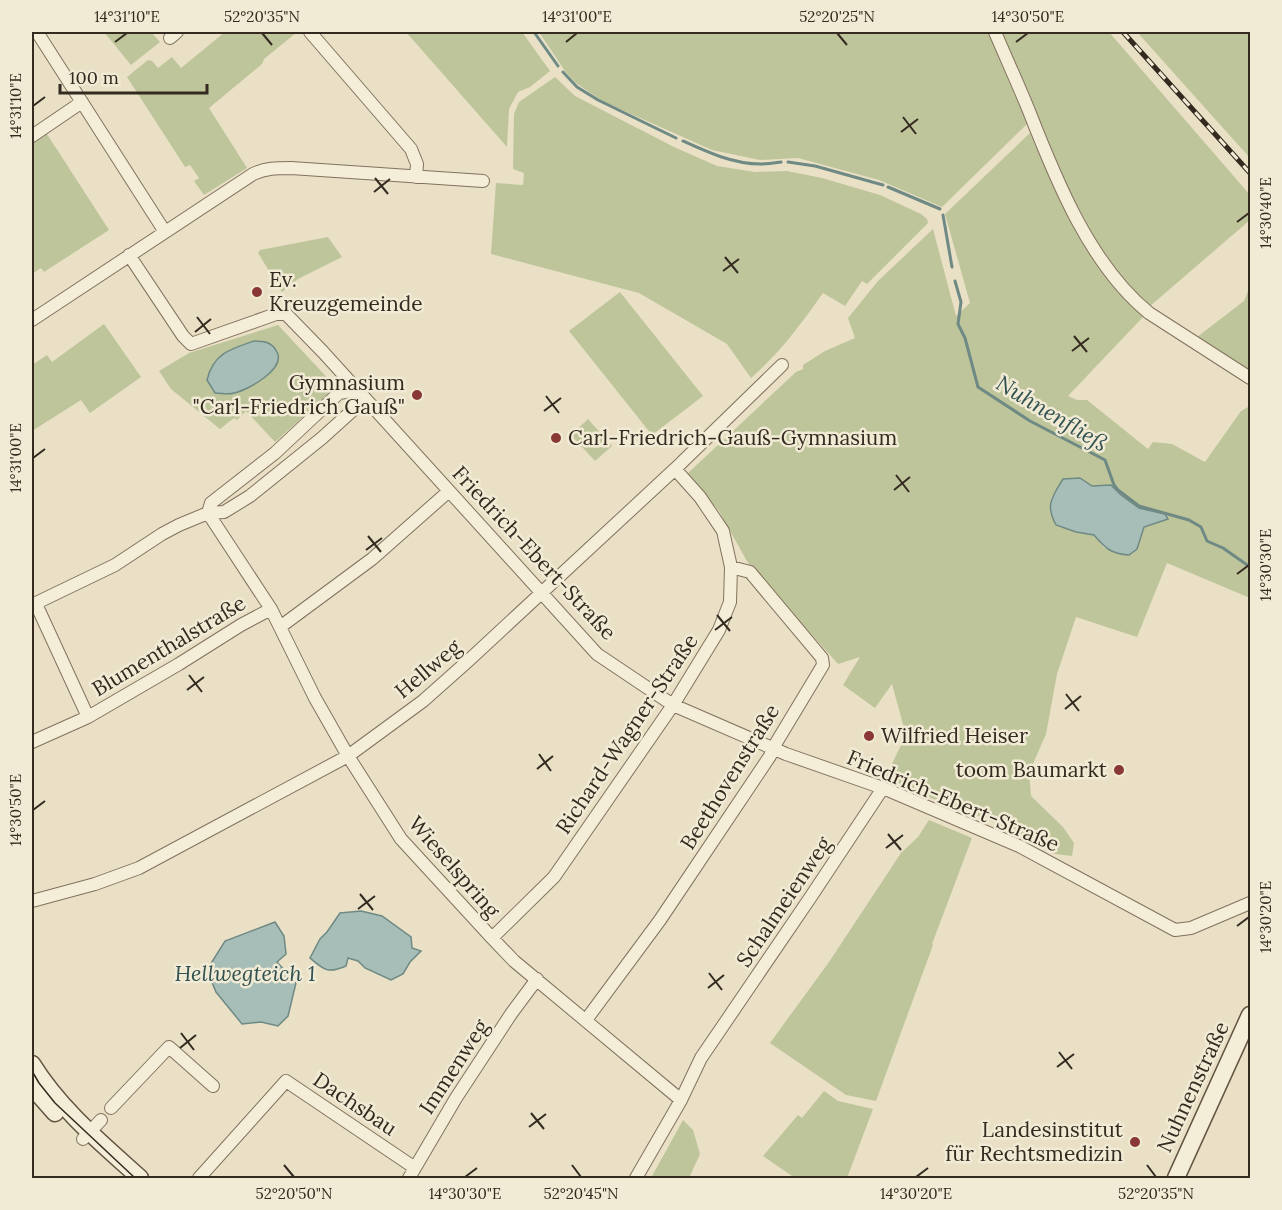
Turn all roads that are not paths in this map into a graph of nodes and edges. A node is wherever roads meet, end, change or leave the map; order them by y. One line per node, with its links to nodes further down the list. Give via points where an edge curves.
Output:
1 (37, 32): 4 (street)
2 (310, 32): 6 (street, via 411,150 417,164)
3 (995, 32): 12 (street, via 1058,184 1118,282 1149,313)
4 (82, 102): 5 (street); 8 (street)
5 (32, 136)
6 (416, 177): 7 (street); 8 (street, via 270,167)
7 (483, 182)
8 (165, 232): 9 (street)
9 (129, 255): 10 (street); 13 (street, Friedrich-Ebert-Straße, via 191,344 276,314 286,314)
10 (32, 320)
11 (782, 365): 14 (street, Hellweg)
12 (1251, 378)
13 (358, 390): 15 (street, Friedrich-Ebert-Straße); 16 (street, via 339,393 275,453 211,503); 16 (street, via 353,410 282,471 224,512)
14 (675, 469): 17 (street, Richard-Wagner-Straße, via 723,531); 18 (street, Hellweg)
15 (449, 491): 18 (street, Friedrich-Ebert-Straße); 21 (street, via 372,559)
16 (208, 513): 19 (street); 20 (street, Wieselspring)
17 (731, 567): 22 (street, Richard-Wagner-Straße, via 730,602 719,630); 25 (street, Beethovenstraße, via 750,572 822,658 823,665)
18 (542, 592): 22 (street, Friedrich-Ebert-Straße, via 597,654); 26 (street, Hellweg, via 428,696)
19 (34, 605): 23 (street, Blumenthalstraße)
20 (271, 609): 21 (street, Wieselspring); 23 (street, Blumenthalstraße)
21 (280, 627): 26 (street, Wieselspring)
22 (673, 705): 25 (street, Friedrich-Ebert-Straße); 30 (street, Richard-Wagner-Straße, via 554,877)
23 (88, 717): 24 (street, Blumenthalstraße)
24 (32, 742)
25 (773, 748): 27 (street, Friedrich-Ebert-Straße); 33 (street, Beethovenstraße, via 660,920)
26 (348, 756): 28 (street, Hellweg, via 139,868); 30 (street, Wieselspring, via 400,839)
27 (883, 788): 29 (street, Friedrich-Ebert-Straße, via 1019,846 1175,930 1191,928); 37 (street, Schalmeienweg, via 701,1058)
28 (32, 901)
29 (1251, 903)
30 (492, 938): 31 (street, Wieselspring)
31 (537, 979): 33 (street, Wieselspring); 40 (street, Immenweg, via 456,1098)
32 (1251, 1015): 45 (street, Nuhnenstraße)
33 (586, 1020): 37 (street, Wieselspring)
34 (32, 1064): 39 (street, via 57,1101)
35 (213, 1086): 38 (street, via 169,1047)
36 (32, 1087): 39 (street, via 49,1108)
37 (681, 1100): 44 (street, Schalmeienweg)
38 (111, 1108)
39 (91, 1130): 41 (street); 42 (street)
40 (412, 1173): 43 (street, Dachsbau, via 286,1081)
41 (124, 1179)
42 (140, 1179)
43 (199, 1179)
44 (636, 1179)
45 (1176, 1179)

